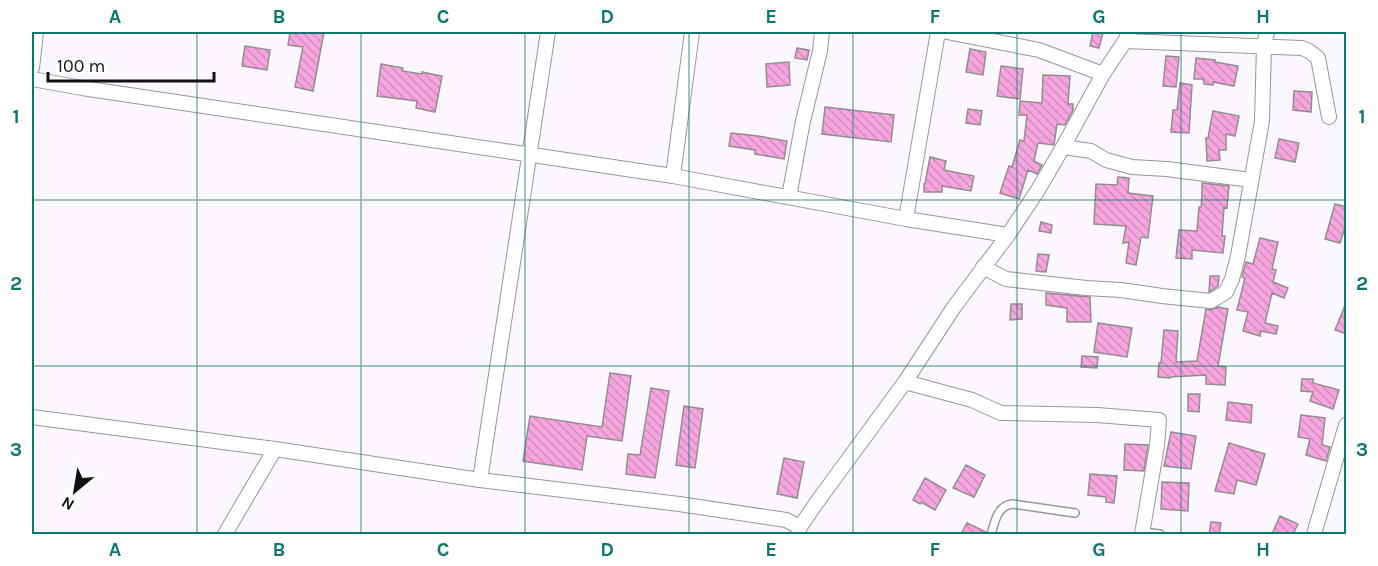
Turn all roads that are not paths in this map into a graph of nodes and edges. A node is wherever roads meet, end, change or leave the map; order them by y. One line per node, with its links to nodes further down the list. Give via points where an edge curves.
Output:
1 (36, 32): 10 (street)
2 (548, 32): 15 (street)
3 (692, 32): 16 (street)
4 (822, 32): 18 (street)
5 (938, 32): 19 (street)
6 (947, 32): 11 (street, via 1039,50)
7 (1267, 32): 9 (street)
8 (1127, 36): 9 (street); 11 (street)
9 (1264, 46): 13 (street, via 1302,48 1318,58); 17 (street, via 1262,121)
10 (32, 68)
11 (1103, 74): 14 (street)
12 (32, 79): 15 (street)
13 (1329, 117)
14 (1063, 147): 17 (street, via 1132,167); 20 (street)
15 (530, 154): 16 (street); 26 (street)
16 (673, 176): 18 (street)
17 (1251, 180): 21 (street, via 1232,279 1226,292 1211,301 1006,279)
18 (789, 197): 19 (street)
19 (906, 219): 20 (street)
20 (1008, 235): 21 (street)
21 (983, 267): 22 (street)
22 (905, 382): 28 (street); 29 (street, via 972,400 1001,413 1159,420)
23 (32, 417): 25 (street)
24 (1347, 425): 33 (street)
25 (275, 449): 26 (street); 30 (street)
26 (480, 480): 28 (street, via 786,520)
27 (1075, 513): 31 (lane, via 1005,505)
28 (799, 531)
29 (1143, 533): 32 (lane)
30 (225, 534)
31 (991, 534)
32 (1160, 534)
33 (1314, 534)

